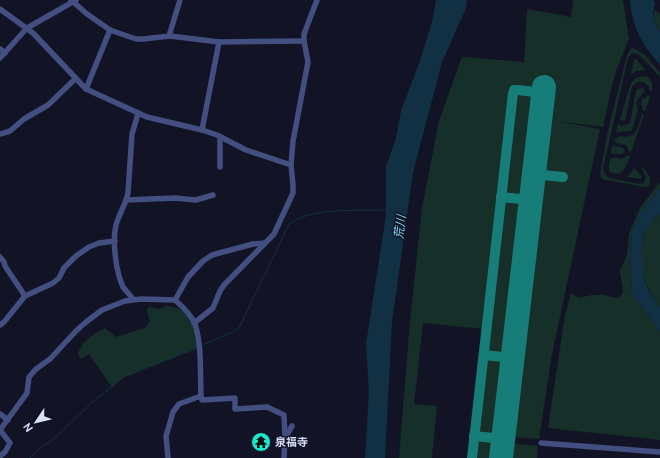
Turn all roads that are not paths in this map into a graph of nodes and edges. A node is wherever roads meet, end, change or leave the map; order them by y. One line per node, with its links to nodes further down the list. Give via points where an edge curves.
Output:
1 (180, 0): 7 (street)
2 (317, 0): 8 (street)
3 (73, 1): 5 (street); 6 (street)
4 (0, 9): 5 (street)
5 (28, 28): 11 (street); 13 (street)
6 (110, 30): 7 (street, via 136,39); 14 (street)
7 (169, 36): 9 (street)
8 (304, 41): 9 (street); 19 (street, via 308,62)
9 (219, 42): 16 (street)
10 (0, 49): 11 (street)
11 (5, 54): 12 (street)
12 (0, 58)
13 (75, 78): 14 (street); 17 (street, via 48,105 10,131)
14 (86, 89): 15 (street)
15 (138, 114): 16 (street); 22 (street, via 132,134)
16 (202, 130): 18 (street)
17 (0, 134)
18 (220, 137): 19 (street, via 246,150); 20 (street)
19 (291, 165): 24 (street, via 293,193 274,234)
20 (220, 167)
21 (213, 195): 22 (street, via 196,200)
22 (126, 200): 23 (street, via 116,226)
23 (115, 241): 26 (street, via 89,247 64,268 59,278); 27 (street, via 119,274)
24 (265, 243): 28 (street, via 212,255 188,278); 29 (street, via 220,290 213,308)
25 (0, 257): 26 (street)
26 (25, 296): 30 (street)
27 (133, 299): 28 (street); 33 (street, via 102,310 76,331 29,377 27,392)
28 (175, 300): 29 (street)
29 (194, 323): 31 (street, via 200,358)
30 (0, 325)
31 (200, 396): 36 (street, via 202,400 235,398 235,408 267,407 284,415); 40 (street, via 179,404 173,412 166,436)
32 (0, 414): 33 (street)
33 (8, 420): 35 (street)
34 (292, 426): 36 (street)
35 (0, 430): 39 (street, via 10,443)
36 (285, 438): 41 (street)
37 (541, 443): 38 (street)
38 (660, 452)
39 (0, 456)
40 (168, 458)
41 (284, 458)

